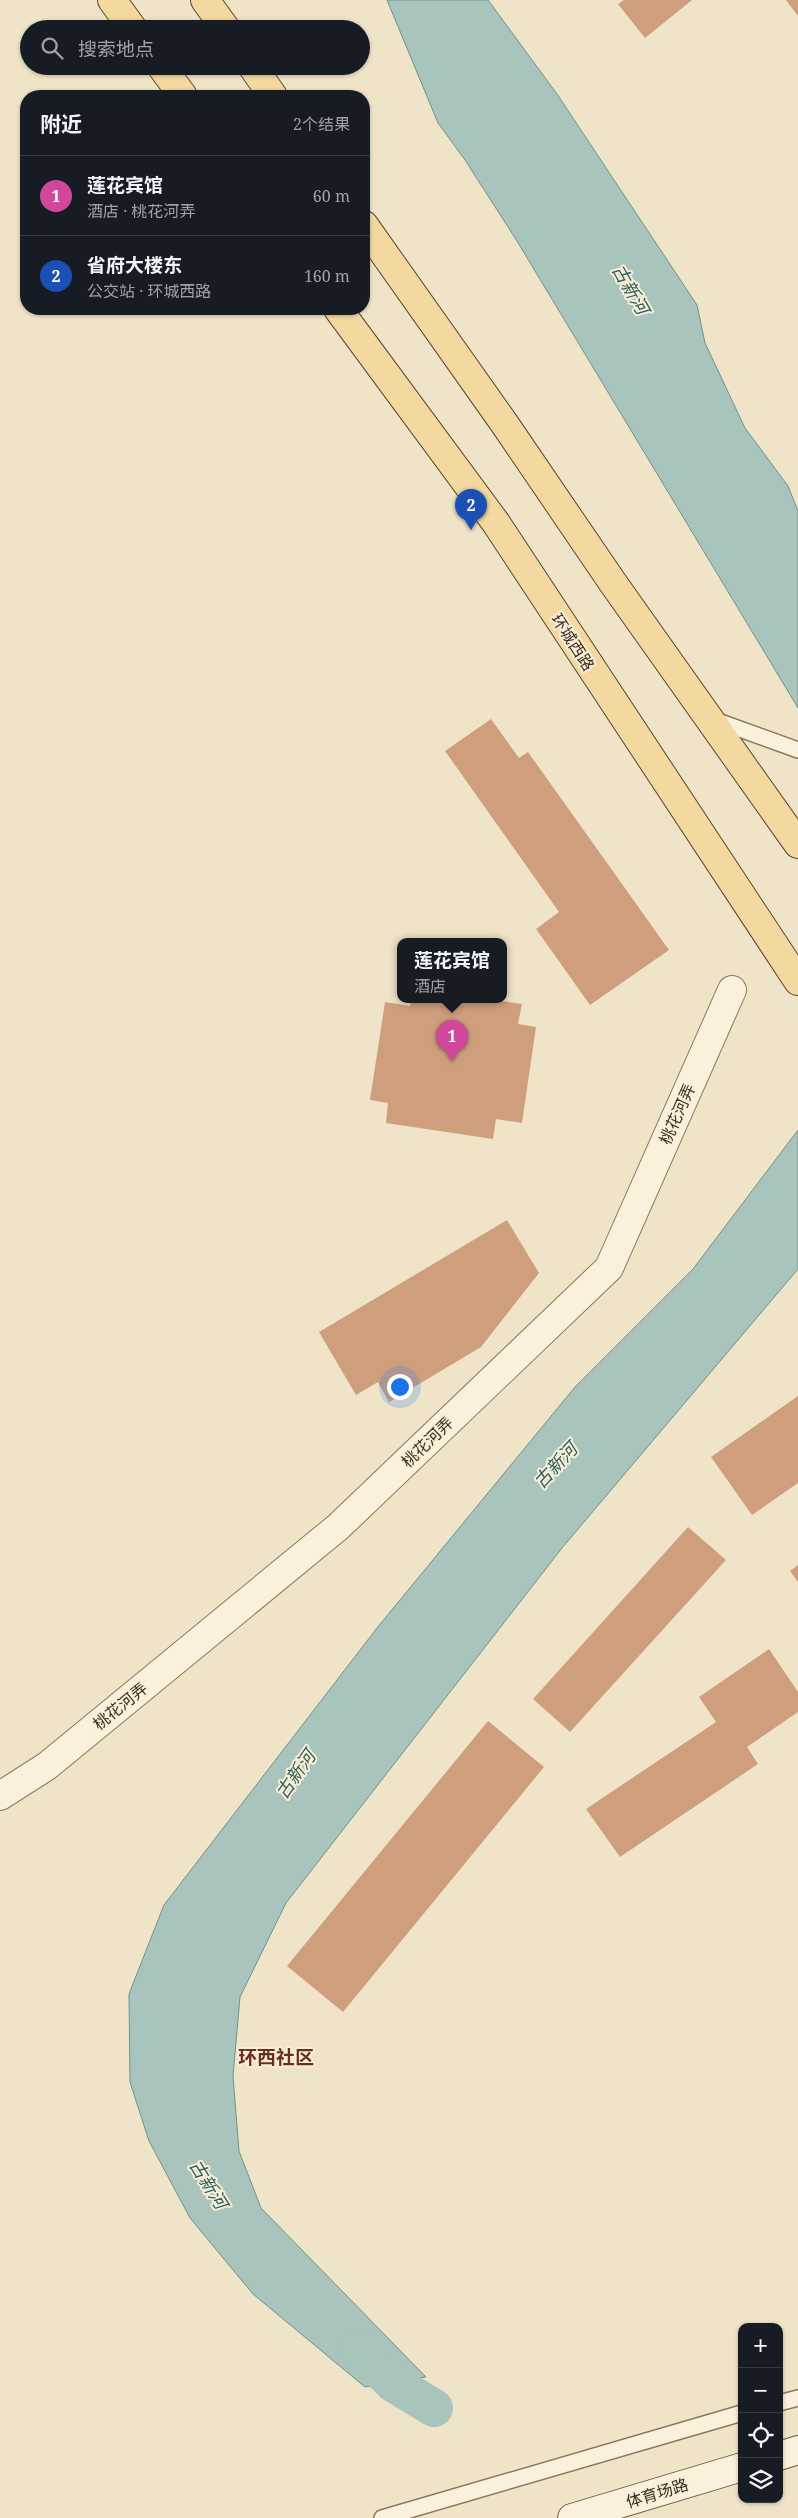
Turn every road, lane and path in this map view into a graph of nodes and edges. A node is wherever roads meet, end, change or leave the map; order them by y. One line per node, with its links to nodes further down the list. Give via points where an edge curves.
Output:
1 (112, 0): 3 (main road)
2 (205, 0): 4 (main road)
3 (127, 20)
4 (219, 20)
5 (168, 75): 7 (main road)
6 (258, 75): 8 (main road)
7 (179, 90)
8 (269, 90)
9 (370, 233): 11 (main road)
10 (342, 315): 14 (main road, 环城西路, via 496,524)
11 (709, 718): 12 (lane); 13 (main road)
12 (798, 750)
13 (798, 844)
14 (798, 981)
15 (732, 990): 16 (street, 桃花河弄, via 609,1268 338,1527 47,1766)
16 (0, 1796)
17 (798, 2398): 18 (lane)
18 (783, 2402)
19 (738, 2414): 23 (lane)
20 (798, 2450): 21 (street)
21 (783, 2455)
22 (738, 2468): 24 (street, 体育场路)
23 (382, 2518)
24 (572, 2518)

